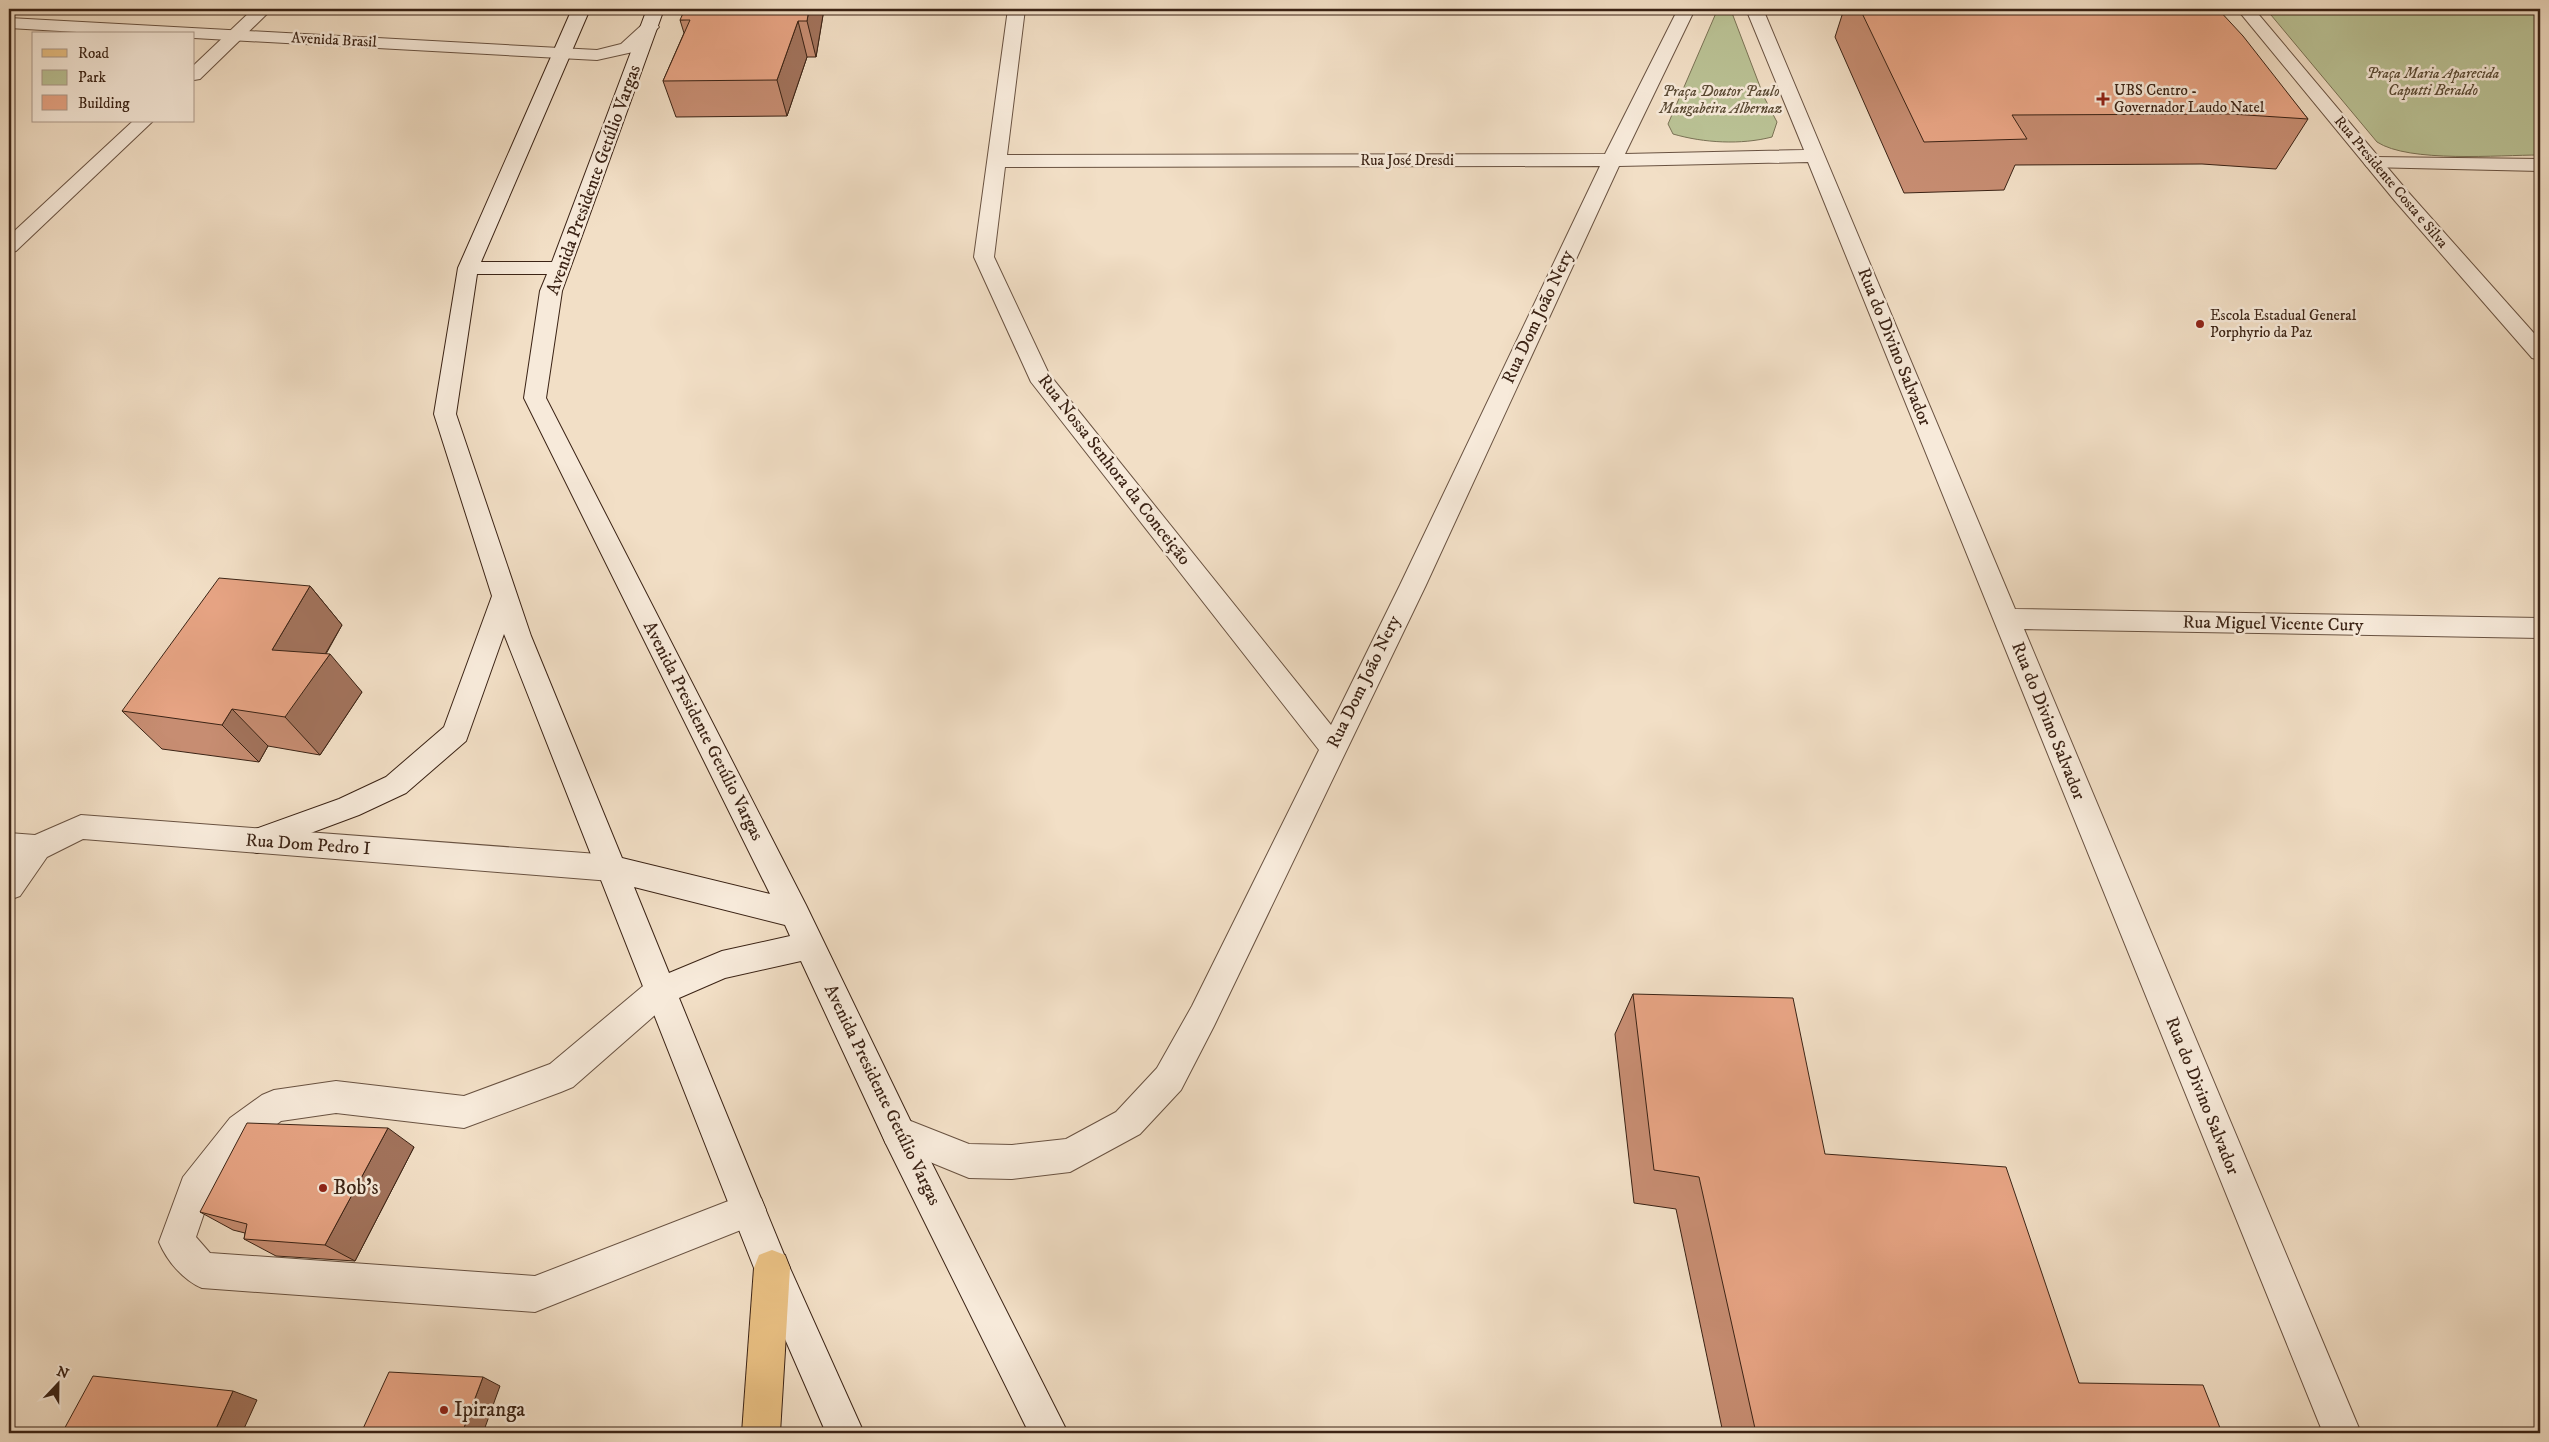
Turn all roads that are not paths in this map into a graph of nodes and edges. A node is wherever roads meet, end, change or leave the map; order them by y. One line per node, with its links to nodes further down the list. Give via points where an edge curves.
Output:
1 (263, 9): 11 (street)
2 (582, 9): 12 (street)
3 (1016, 9): 17 (street, Rua Nossa Senhora da Conceição)
4 (1686, 9): 16 (street, Rua Dom João Nery)
5 (1755, 9): 15 (street, Rua do Divino Salvador)
6 (2245, 9): 18 (street, Rua Presidente Costa e Silva)
7 (653, 18): 12 (street, Avenida Brasil, via 628,48 597,55); 22 (street, Avenida Presidente Getúlio Vargas)
8 (9, 23): 9 (street, Avenida Brasil)
9 (179, 32)
10 (195, 33): 11 (street, Avenida Brasil)
11 (236, 35): 12 (street, Avenida Brasil); 13 (street)
12 (562, 54): 21 (street)
13 (195, 73)
14 (143, 122): 20 (street)
15 (1816, 156): 16 (street, Rua José Dresdi); 25 (street, Rua do Divino Salvador)
16 (1612, 160): 17 (street, Rua José Dresdi); 27 (street, Rua Dom João Nery, via 1413,584)
17 (998, 161): 27 (street, Rua Nossa Senhora da Conceição, via 984,257 1039,377)
18 (2374, 163): 19 (street); 23 (street, Rua Presidente Costa e Silva)
19 (2540, 165)
20 (9, 247)
21 (468, 268): 22 (street); 24 (street, via 445,414)
22 (559, 268): 32 (street, Avenida Presidente Getúlio Vargas, via 551,291 535,398)
23 (2540, 354)
24 (505, 596): 28 (street, via 456,733 396,785 349,807); 30 (street)
25 (2006, 619): 26 (street, Rua Miguel Vicente Cury); 41 (street, Rua do Divino Salvador)
26 (2540, 628)
27 (1332, 746): 35 (street, Rua Dom João Nery, via 1169,1079 1128,1123 1070,1155 1012,1162 969,1161)
28 (257, 841): 29 (street, Rua Dom Pedro I, via 81,827); 30 (street, Rua Dom Pedro I)
29 (23, 846): 31 (street)
30 (611, 868): 32 (street, Rua Dom Pedro I); 34 (street)
31 (9, 887)
32 (795, 914): 33 (street, Avenida Presidente Getúlio Vargas)
33 (810, 945): 34 (street, via 722,965); 35 (street, Avenida Presidente Getúlio Vargas)
34 (660, 991): 36 (street); 36 (street, via 561,1076 464,1112 336,1097 274,1106 242,1130 195,1189 177,1242 202,1270 536,1294)
35 (898, 1132): 40 (street, Avenida Presidente Getúlio Vargas)
36 (750, 1210): 37 (street)
37 (772, 1268): 38 (main road); 39 (street)
38 (761, 1433)
39 (845, 1433)
40 (1049, 1433)
41 (2342, 1433)

